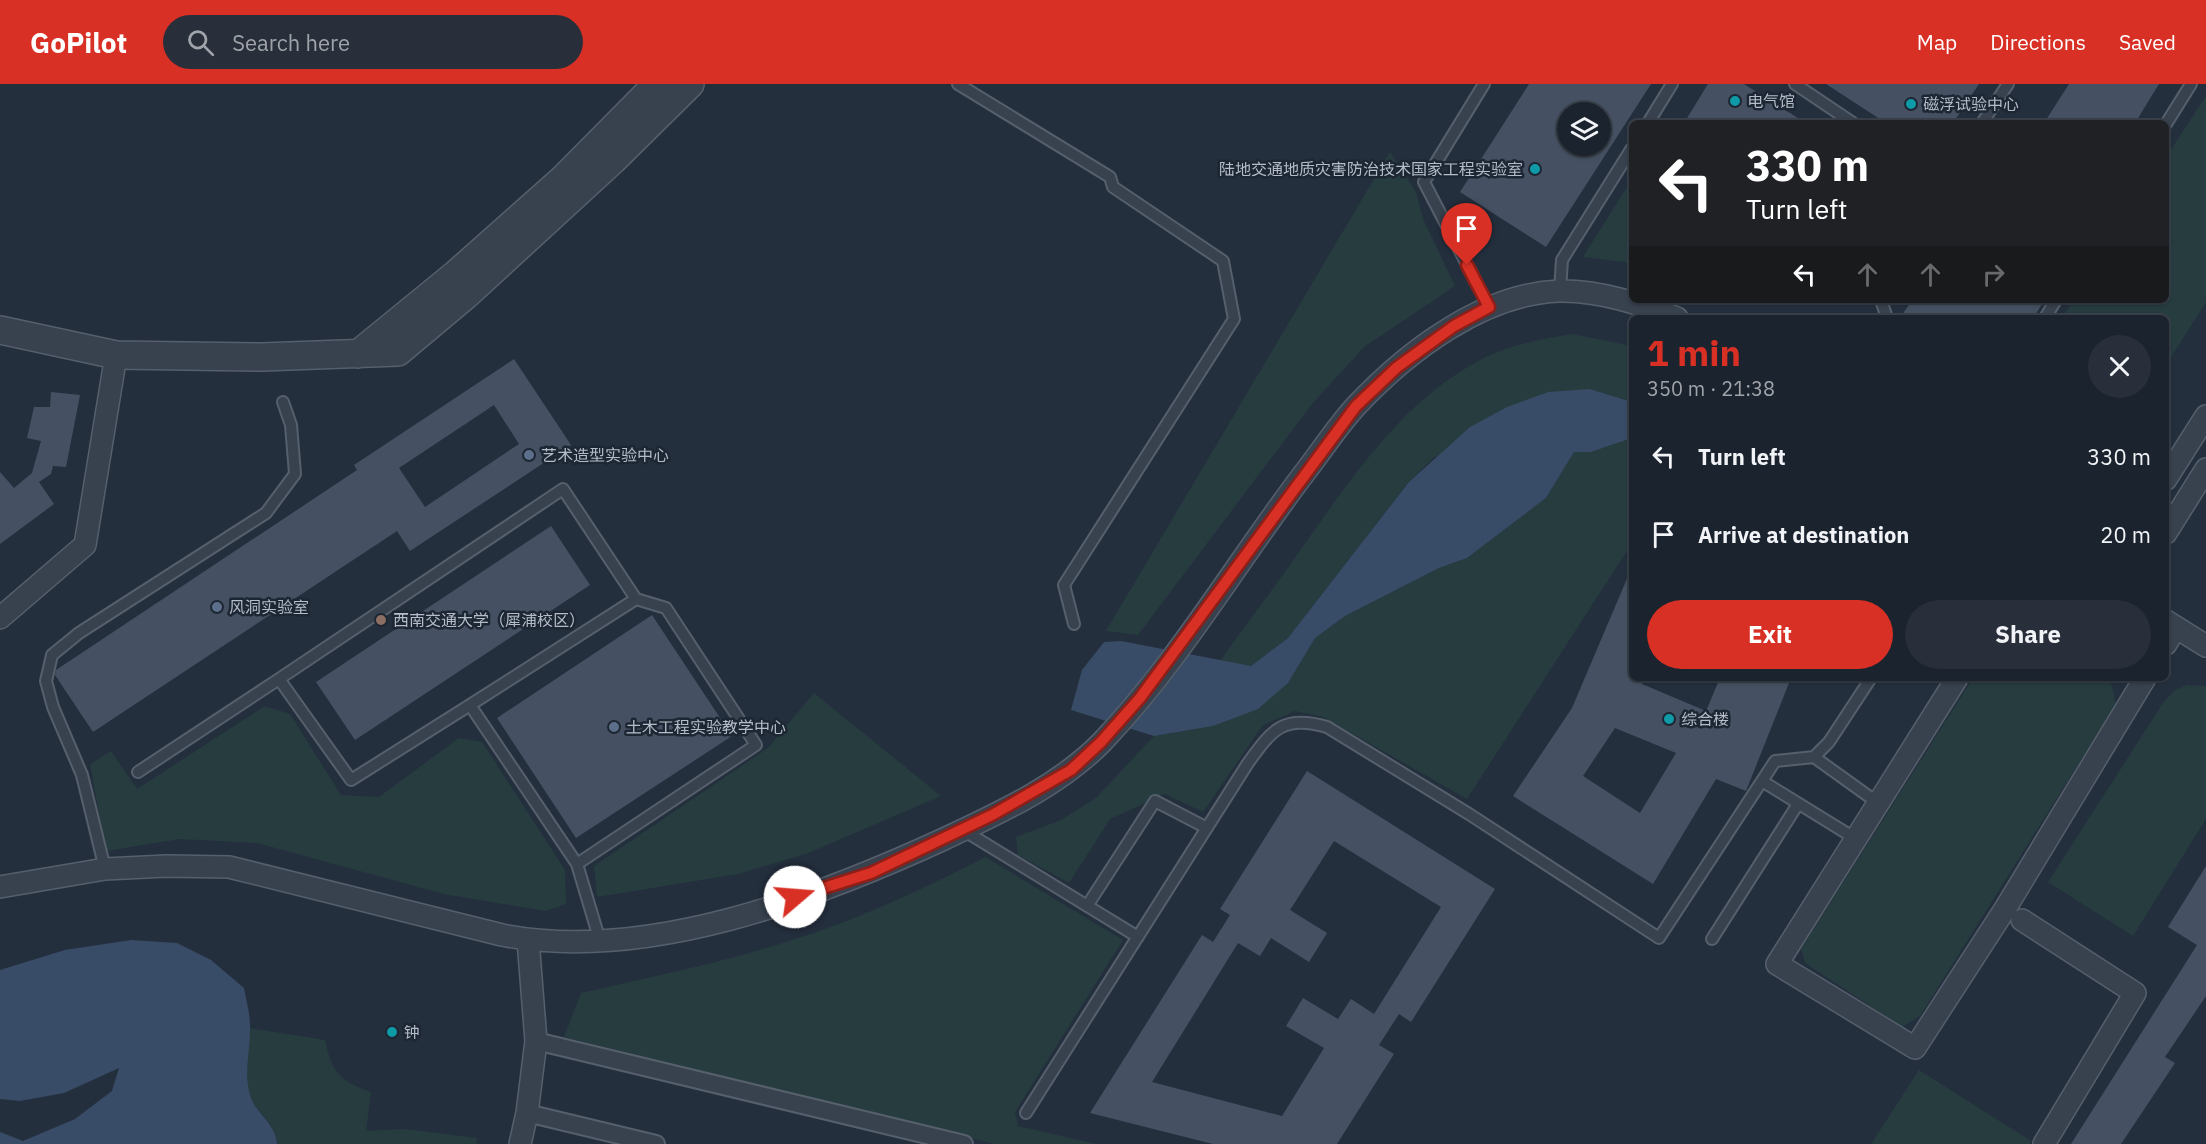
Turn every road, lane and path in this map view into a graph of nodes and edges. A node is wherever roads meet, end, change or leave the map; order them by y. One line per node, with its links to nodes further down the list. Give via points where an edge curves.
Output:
1 (657, 84): 20 (street, via 563,179)
2 (690, 84): 20 (street, via 466,295 398,352)
3 (958, 84): 29 (lane, via 1110,177 1113,187 1224,261 1234,319 1064,585)
4 (1484, 84): 17 (lane, via 1424,182)
5 (1672, 84): 9 (lane)
6 (1795, 84): 10 (lane)
7 (2007, 84): 11 (lane)
8 (2191, 84): 12 (lane)
9 (1650, 120)
10 (1848, 120)
11 (1988, 120)
12 (2168, 120)
13 (1629, 153): 14 (lane, via 1562,260)
14 (1560, 291): 15 (street); 17 (street, via 1522,296)
15 (1629, 302)
16 (1632, 303): 18 (street)
17 (1489, 307): 43 (street, via 1454,326 1396,368 1356,406 1180,647 1101,742 1071,770)
18 (1668, 315)
19 (0, 330): 21 (street)
20 (358, 354): 21 (street)
21 (116, 355): 28 (street, via 85,545)
22 (283, 402): 46 (lane, via 291,425 295,474 266,513 79,633 52,655 46,681 82,776)
23 (2206, 416): 25 (street)
24 (2206, 469): 26 (street)
25 (2169, 474)
26 (2169, 528)
27 (636, 599): 32 (lane, via 563,489); 36 (lane); 45 (lane, via 666,608 756,745)
28 (0, 618)
29 (1074, 624)
30 (2169, 631): 31 (street)
31 (2206, 646)
32 (279, 679): 36 (lane, via 351,780); 38 (lane)
33 (1869, 681): 37 (lane, via 1829,742)
34 (1955, 681): 40 (street)
35 (2143, 681): 44 (street, via 2005,909 1915,1048 1777,964)
36 (470, 705): 45 (lane)
37 (1814, 757): 39 (lane, via 1775,761); 40 (lane)
38 (138, 772)
39 (1762, 782): 41 (lane); 42 (lane, via 1659,939 1470,814 1327,727 1305,721 1283,724 1267,737)
40 (1878, 803): 44 (street)
41 (1798, 804): 44 (lane); 51 (lane)
42 (1207, 828): 48 (lane, via 1155,801); 50 (lane)
43 (963, 830): 48 (lane); 53 (street, via 871,873 715,924)
44 (1856, 839)
45 (577, 864): 53 (lane)
46 (105, 869): 47 (street); 52 (street, via 229,867)
47 (0, 887)
48 (1087, 906): 50 (lane)
49 (2022, 920): 60 (street, via 2135,993)
50 (1138, 937): 56 (lane)
51 (1712, 939)
52 (528, 940): 53 (street); 54 (street)
53 (600, 941)
54 (536, 1041): 55 (street); 59 (street)
55 (527, 1113): 57 (street); 58 (street)
56 (1026, 1113)
57 (520, 1144)
58 (656, 1144)
59 (964, 1144)
60 (2044, 1144)

